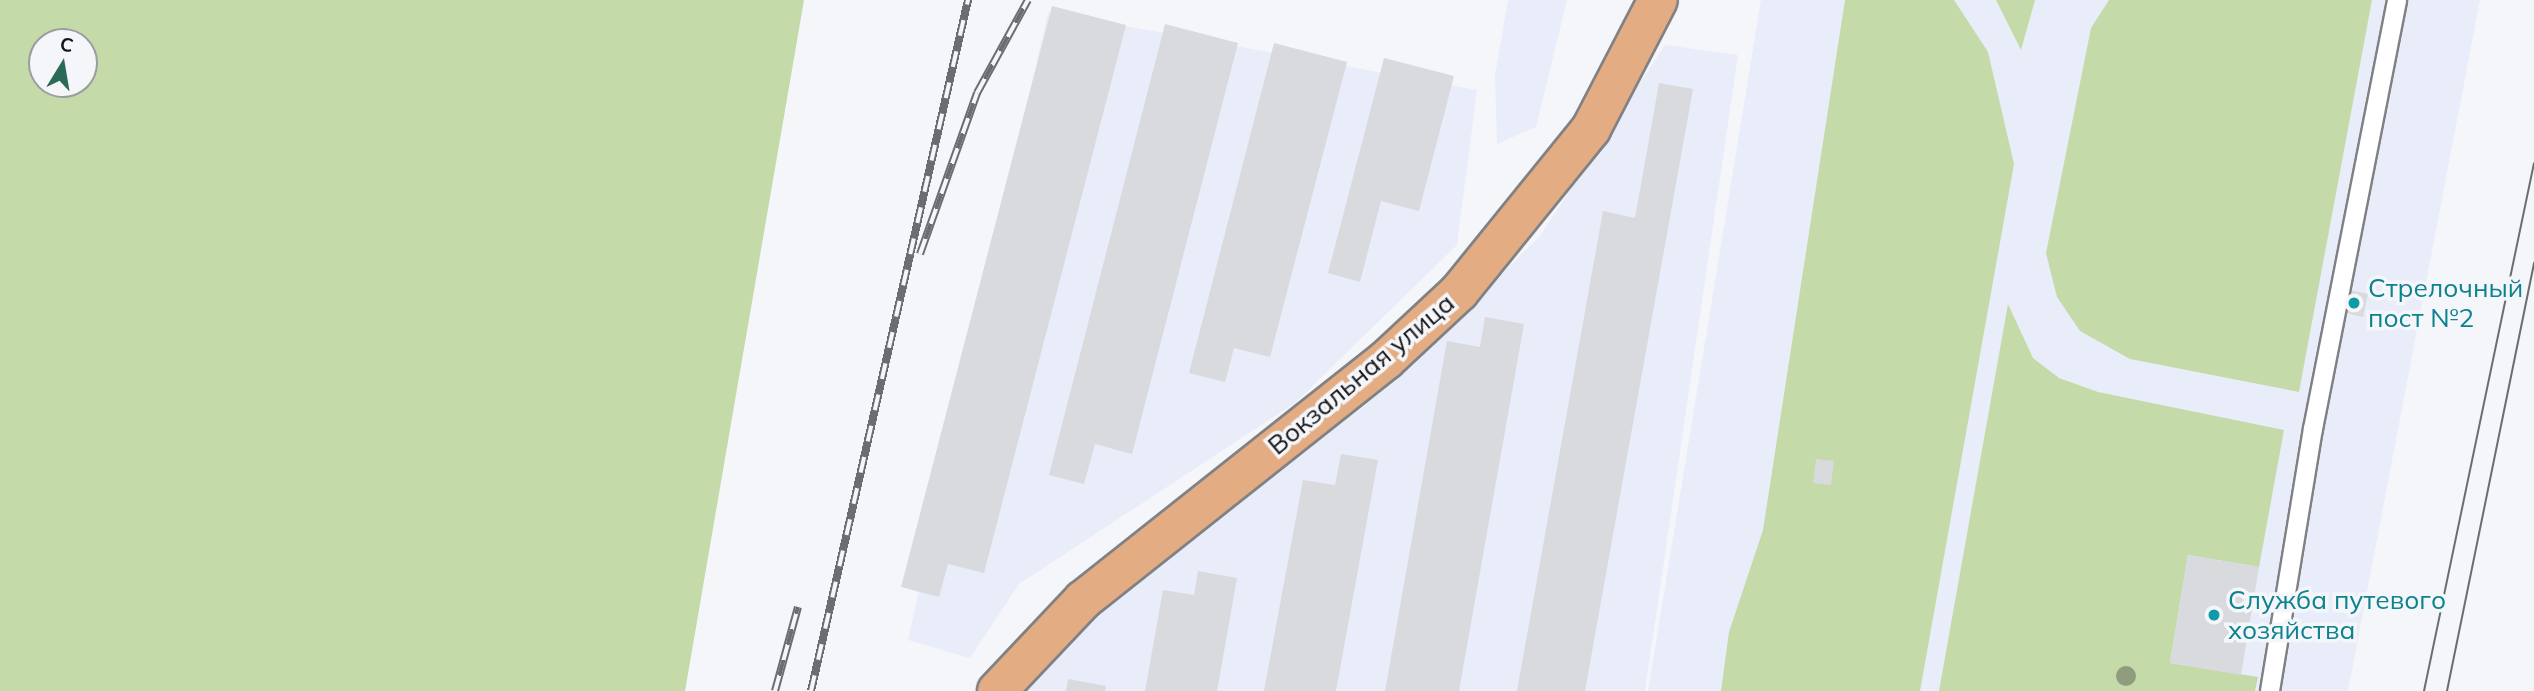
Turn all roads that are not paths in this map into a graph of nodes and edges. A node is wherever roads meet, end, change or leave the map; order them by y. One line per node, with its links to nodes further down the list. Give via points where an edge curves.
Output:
1 (1658, 0): 3 (main road, Вокзальная улица, via 1591,129 1459,292 1386,360 1083,600)
2 (2398, 0): 4 (lane, via 2314,429)
3 (997, 691)
4 (2270, 691)

